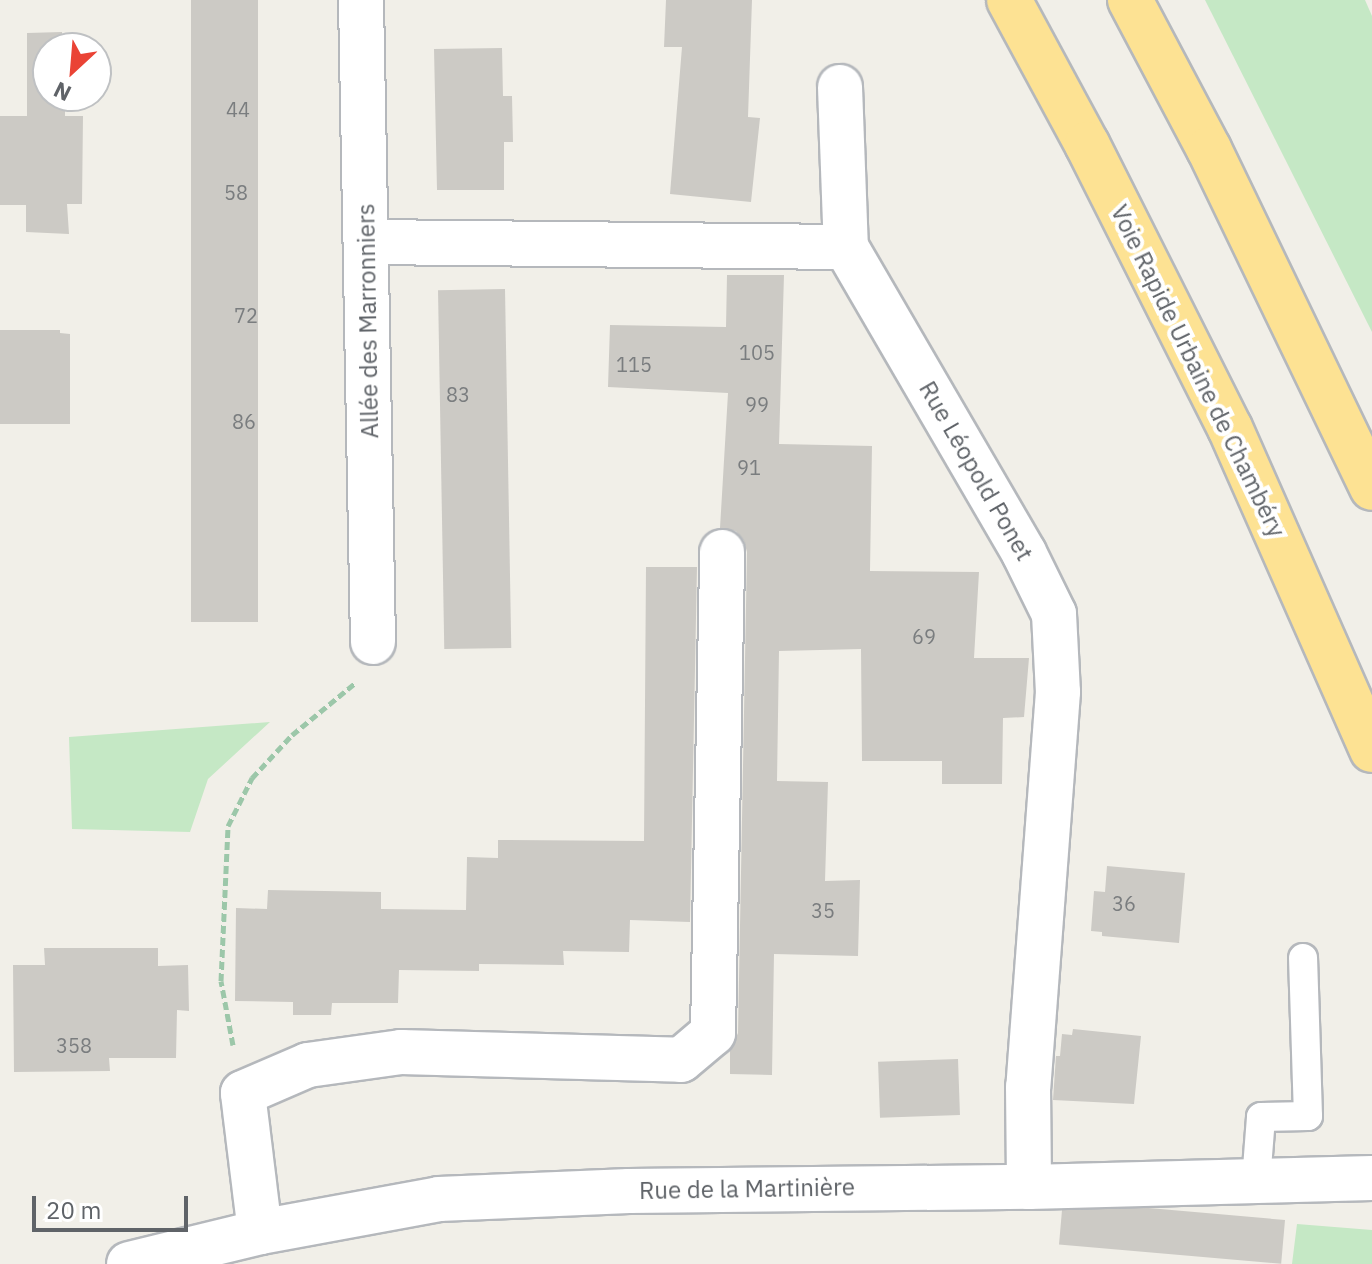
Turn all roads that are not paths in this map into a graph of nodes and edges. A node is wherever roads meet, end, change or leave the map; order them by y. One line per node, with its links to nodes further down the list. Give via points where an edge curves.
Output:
1 (361, 0): 5 (street, Allée des Marronniers)
2 (1009, 0): 10 (highway, Voie Rapide Urbaine de Chambéry, via 1230,428)
3 (1130, 0): 7 (highway, via 1209,149)
4 (840, 87): 6 (street)
5 (368, 242): 6 (street); 9 (street, Allée des Marronniers)
6 (846, 247): 14 (street, Rue Léopold Ponet, via 1054,614 1058,692 1028,1087)
7 (1372, 488)
8 (722, 552): 15 (street, via 713,1033 681,1060 401,1052 308,1065 243,1093)
9 (373, 642)
10 (1372, 750)
11 (1303, 958): 13 (lane, via 1308,1116 1261,1117)
12 (1372, 1178): 13 (street, Rue de la Martinière)
13 (1256, 1181): 14 (street, Rue de la Martinière)
14 (1029, 1187): 15 (street, Rue de la Martinière, via 644,1190 439,1199)
15 (260, 1232): 16 (street, Rue de la Martinière)
16 (129, 1264)

